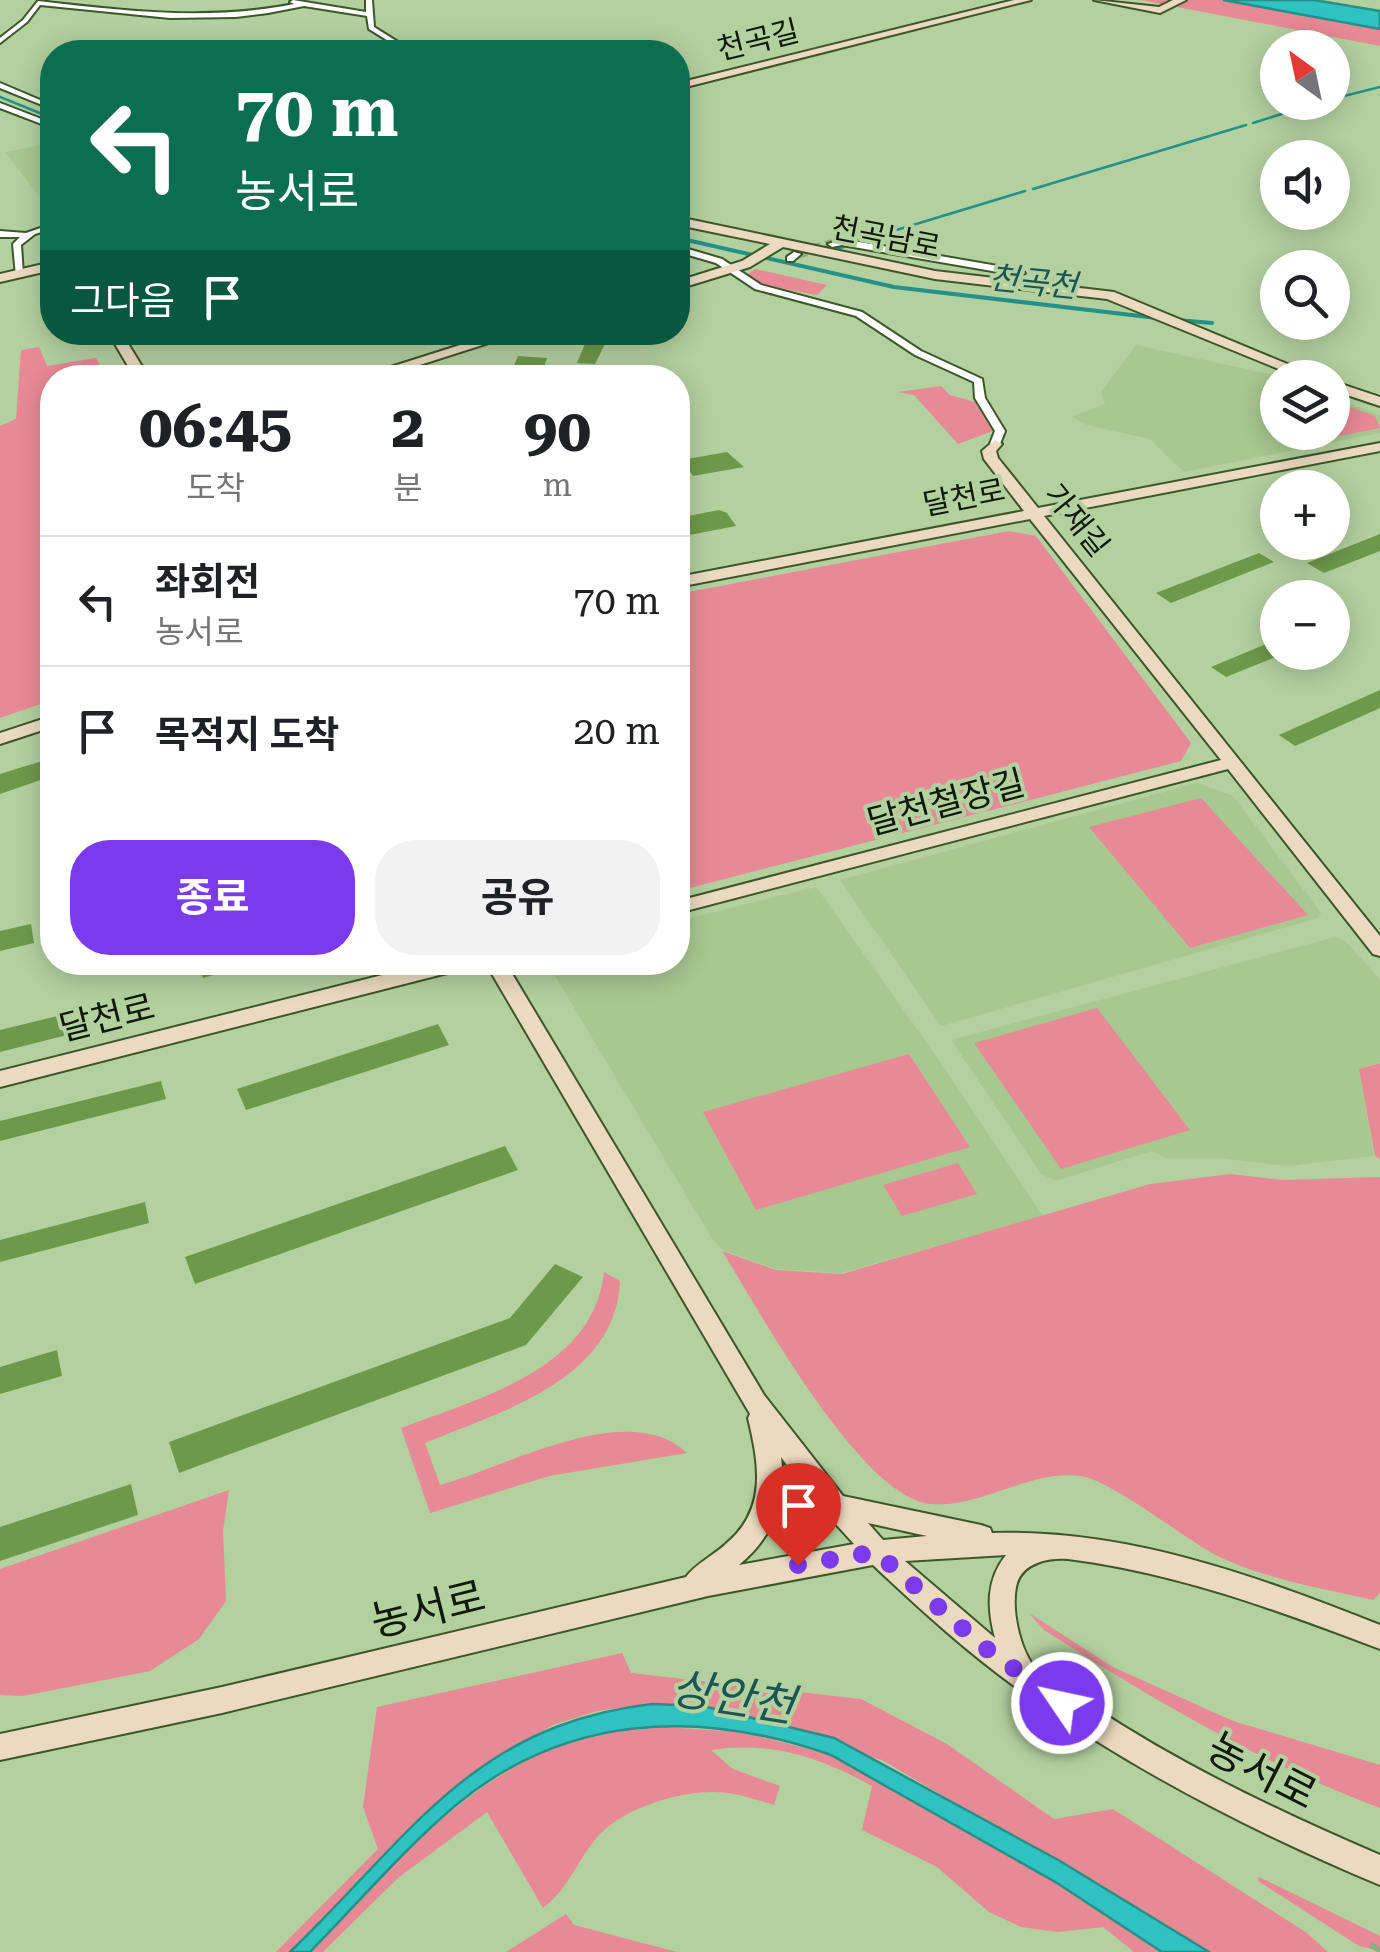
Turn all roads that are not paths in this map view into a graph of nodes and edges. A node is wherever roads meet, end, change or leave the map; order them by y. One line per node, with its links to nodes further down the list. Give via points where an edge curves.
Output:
1 (288, 0): 7 (street)
2 (369, 0): 9 (street)
3 (1026, 0): 12 (street, 천곡길)
4 (1099, 0): 5 (street, via 1168,8)
5 (1181, 0)
6 (177, 2): 8 (street)
7 (301, 4): 8 (street, via 260,14); 9 (street)
8 (172, 14): 11 (street, via 38,3)
9 (368, 14): 10 (street, via 371,28)
10 (390, 40)
11 (0, 41)
12 (690, 83)
13 (0, 85): 14 (street)
14 (40, 102)
15 (0, 105): 16 (street)
16 (40, 121)
17 (690, 224): 22 (street, 천곡남로)
18 (40, 231): 20 (street)
19 (0, 234): 20 (street)
20 (26, 235): 27 (street, via 16,247)
21 (832, 244): 26 (street)
22 (775, 247): 24 (street); 32 (street, 천곡남로, via 934,275 1096,292)
23 (690, 252): 24 (street, 가재길)
24 (739, 266): 30 (street); 36 (street, 가재길, via 758,287 859,314 979,381 980,398 1000,430)
25 (40, 269): 27 (street)
26 (1021, 273)
27 (19, 274): 29 (street)
28 (40, 277): 29 (street)
29 (0, 278)
30 (690, 282)
31 (473, 345): 33 (street)
32 (1271, 360)
33 (407, 365)
34 (1350, 392): 35 (street)
35 (1380, 400)
36 (994, 444): 38 (street, 가재길, via 991,458)
37 (1380, 447): 38 (street, 달천로)
38 (1038, 513): 39 (street, 달천로); 42 (street, 가재길)
39 (690, 580)
40 (40, 725): 41 (street)
41 (0, 739)
42 (1231, 762): 43 (street, 달천철장길); 44 (street, 가재길)
43 (690, 904)
44 (1380, 949)
45 (412, 975): 47 (street, 달천로)
46 (503, 975): 48 (street)
47 (0, 1079)
48 (755, 1402): 49 (street); 53 (street, via 769,1469 761,1527 743,1550)
49 (831, 1504): 50 (street); 52 (street)
50 (1012, 1544): 51 (street, 농서로); 52 (street, 농서로)
51 (1056, 1546): 54 (street, 농서로, via 1189,1571); 55 (street, via 1024,1556 1004,1582 1002,1623)
52 (876, 1552): 53 (street, 농서로); 55 (street, 농서로)
53 (682, 1590): 56 (street, 농서로, via 156,1716)
54 (1380, 1636)
55 (1030, 1681): 57 (street, 농서로, via 1243,1809)
56 (0, 1746)
57 (1380, 1870)

